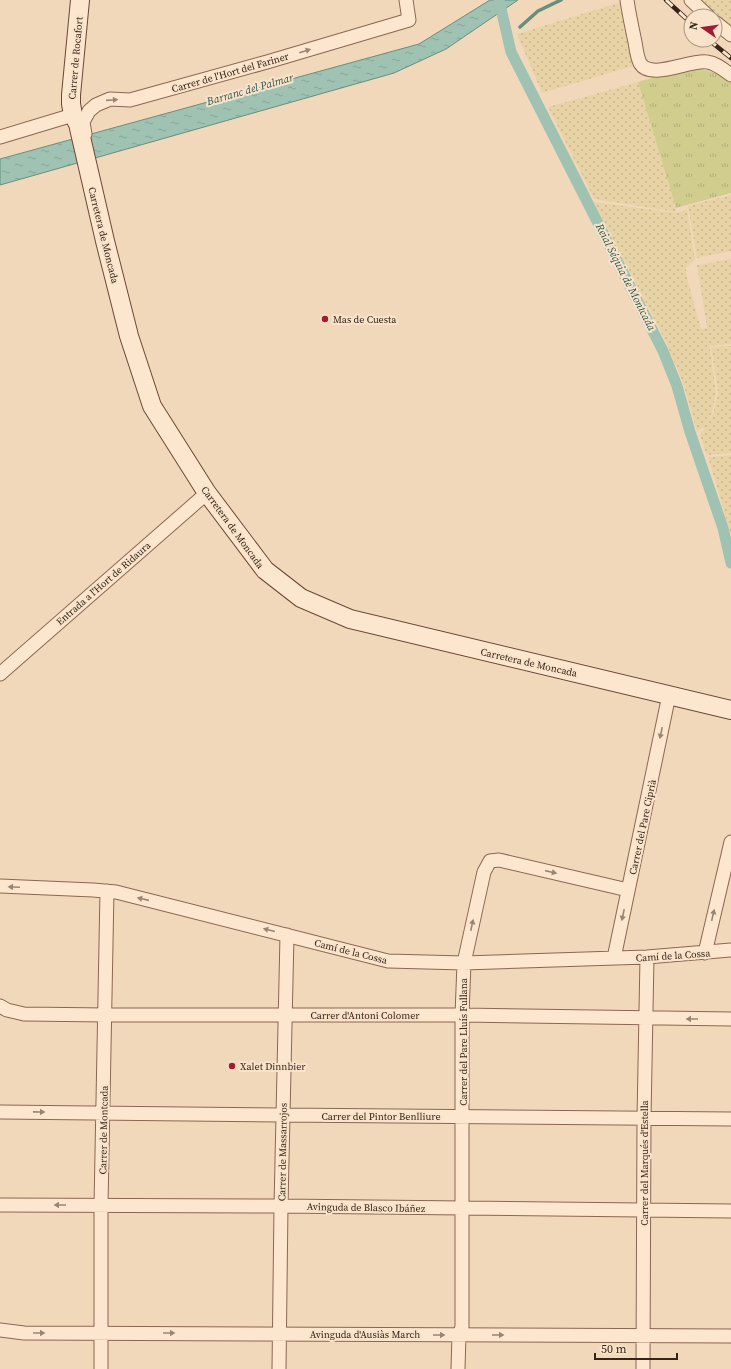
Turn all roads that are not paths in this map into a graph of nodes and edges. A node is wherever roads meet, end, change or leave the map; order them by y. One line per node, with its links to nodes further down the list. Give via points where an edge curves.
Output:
1 (80, 0): 9 (street, Carrer de Rocafort, via 71,94)
2 (406, 0): 9 (street, Carrer de l'Hort del Fariner, one-way to 2, via 101,102 110,99 130,100 410,20)
3 (627, 0): 8 (street, via 636,50 644,67 649,70 661,70 707,62)
4 (691, 0): 5 (street)
5 (700, 8)
6 (723, 28): 7 (street)
7 (731, 35)
8 (731, 75)
9 (78, 120): 10 (street); 11 (street, Carretera de Moncada, via 129,336 152,406)
10 (0, 137)
11 (207, 493): 12 (street, Entrada a l'Hort de Ridaura); 13 (street, Carretera de Moncada, via 265,570 301,598 350,619)
12 (0, 674)
13 (669, 695): 14 (street, Carretera de Moncada); 17 (street, Carrer del Pare Ciprià, one-way to 17)
14 (731, 710)
15 (731, 842): 21 (street, one-way to 15)
16 (0, 886): 18 (street, Camí de la Cossa, one-way to 16)
17 (628, 890): 23 (street, Carrer del Pare Ciprià, one-way to 23); 24 (street, Carrer del Pare Lluís Fullana, one-way to 17, via 484,872 490,861 499,860)
18 (108, 891): 19 (street, Camí de la Cossa, one-way to 18); 26 (street, Carrer de Montcada)
19 (287, 935): 24 (street, Camí de la Cossa, via 388,961); 28 (street, Carrer de Massarrojos)
20 (731, 950): 21 (street, Camí de la Cossa)
21 (705, 953): 22 (street, Camí de la Cossa)
22 (647, 957): 23 (street, Camí de la Cossa); 29 (street, Carrer del Marqués d'Estella)
23 (614, 958): 24 (street, Camí de la Cossa)
24 (464, 963): 27 (street, Carrer del Pare Lluís Fullana)
25 (0, 1006): 26 (street, Carrer d'Antoni Colomer, via 24,1014)
26 (106, 1015): 28 (street, Carrer d'Antoni Colomer); 32 (street, Carrer de Montcada)
27 (462, 1015): 28 (street, Carrer d'Antoni Colomer); 29 (street, Carrer d'Antoni Colomer); 34 (street, Carrer del Pare Lluís Fullana)
28 (284, 1016): 33 (street, Carrer de Massarrojos)
29 (645, 1018): 30 (street, Carrer d'Antoni Colomer, one-way to 29); 35 (street, Carrer del Marqués d'Estella)
30 (731, 1019)
31 (0, 1112): 32 (street, Carrer del Pintor Benlliure, one-way to 32)
32 (104, 1113): 33 (street, Carrer del Pintor Benlliure); 38 (street, Carrer de Montcada)
33 (283, 1115): 34 (street, Carrer del Pintor Benlliure); 39 (street, Carrer de Massarrojos)
34 (463, 1117): 35 (street, Carrer del Pintor Benlliure); 40 (street, Carrer del Pare Lluís Fullana)
35 (644, 1119): 36 (street, Carrer del Pintor Benlliure); 41 (street, Carrer del Marqués d'Estella)
36 (731, 1119)
37 (0, 1205): 38 (street, Avinguda de Blasco Ibáñez, one-way to 37)
38 (100, 1206): 39 (street, Avinguda de Blasco Ibáñez); 44 (street, Carrer de Montcada)
39 (281, 1206): 40 (street, Avinguda de Blasco Ibáñez); 45 (street, Carrer de Massarrojos)
40 (462, 1208): 41 (street, Avinguda de Blasco Ibáñez); 46 (street, Carrer del Pare Lluís Fullana, via 462,1327)
41 (644, 1210): 42 (street, Avinguda de Blasco Ibáñez); 47 (street, Carrer del Marqués d'Estella)
42 (731, 1211)
43 (0, 1330): 44 (street, Avinguda d'Ausiàs March, one-way to 44, via 24,1333)
44 (101, 1333): 45 (street, Avinguda d'Ausiàs March, one-way to 45); 49 (street, Carrer de Montcada)
45 (280, 1334): 46 (street, Avinguda d'Ausiàs March, one-way to 46); 50 (street, Carrer de Massarrojos)
46 (459, 1335): 47 (street, Avinguda d'Ausiàs March, one-way to 47); 51 (street, Carrer del Pare Lluís Fullana)
47 (644, 1336): 48 (street, Avinguda d'Ausiàs March); 52 (street, Carrer del Marqués d'Estella)
48 (731, 1336)
49 (101, 1369)
50 (280, 1369)
51 (458, 1369)
52 (643, 1369)

